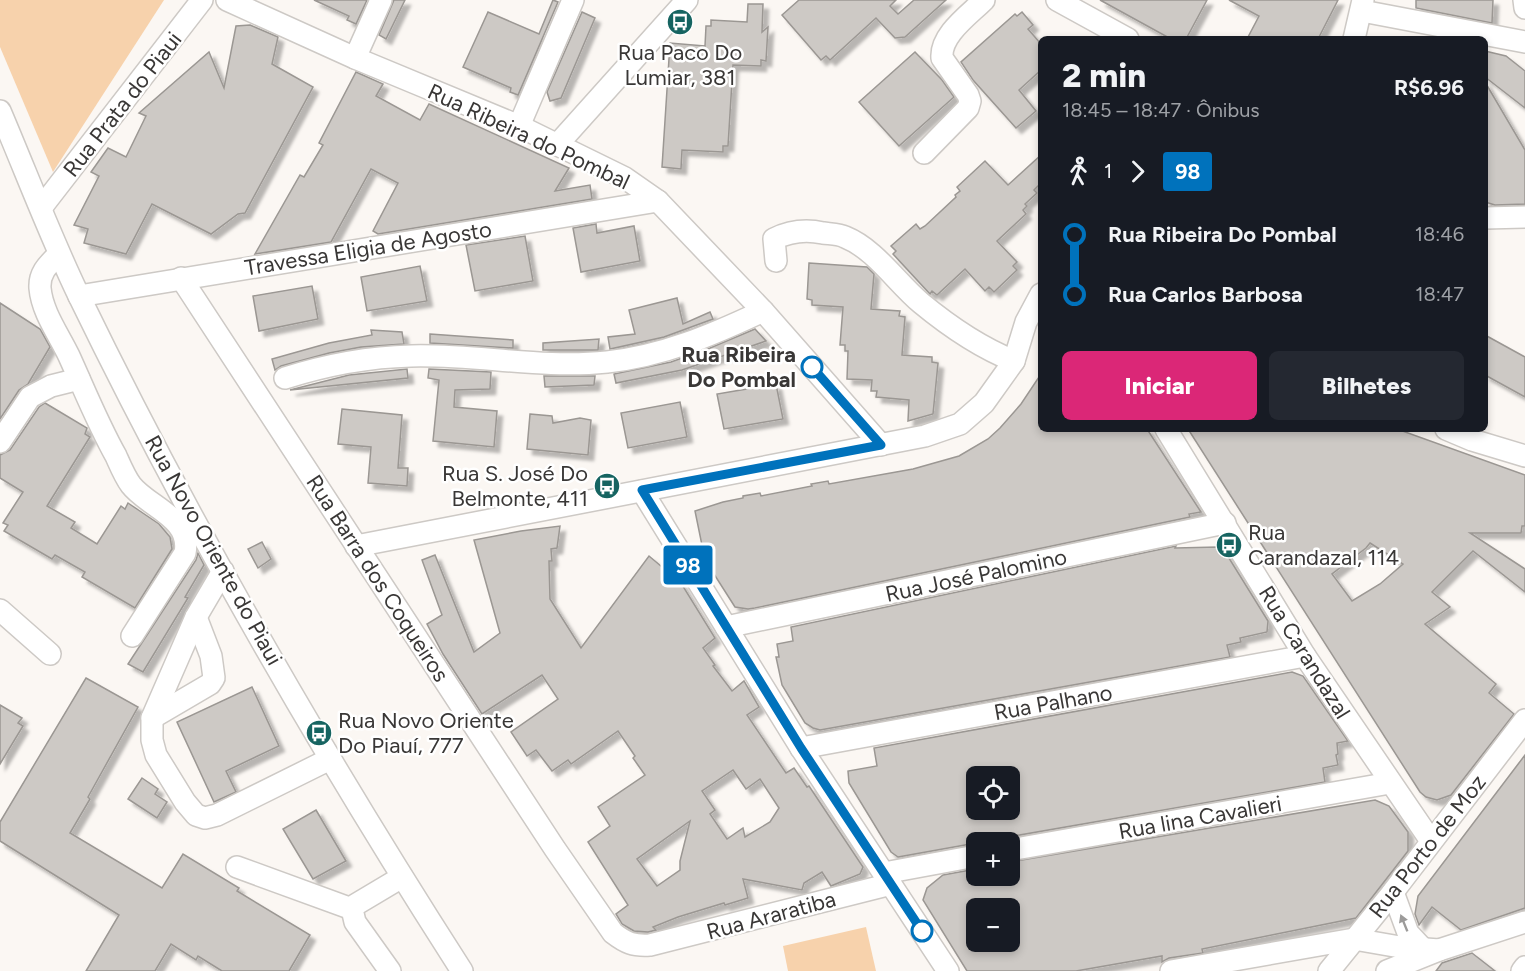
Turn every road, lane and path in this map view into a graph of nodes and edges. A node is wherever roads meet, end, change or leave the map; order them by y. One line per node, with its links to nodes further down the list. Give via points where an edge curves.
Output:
1 (202, 0): 20 (street, Rua Prata do Piaui)
2 (227, 0): 14 (street, Rua Ribeira do Pombal)
3 (381, 0): 14 (street)
4 (573, 0): 16 (street)
5 (687, 0): 17 (street)
6 (984, 0): 18 (street, via 949,36 941,51 968,95 968,108)
7 (1057, 0): 11 (street)
8 (1524, 0): 10 (street)
9 (1363, 5): 12 (street); 13 (street)
10 (1525, 8)
11 (1123, 36)
12 (1355, 36)
13 (1525, 42)
14 (355, 58): 16 (street, Rua Ribeira do Pombal)
15 (0, 111): 20 (street, Rua Novo Oriente do Piaui)
16 (519, 126): 17 (street, Rua Ribeira do Pombal)
17 (557, 144): 19 (street, Rua Ribeira do Pombal, via 625,178)
18 (924, 153)
19 (658, 201): 25 (street, Travessa Eligia de Agosto); 28 (street, Rua Ribeira do Pombal)
20 (41, 208): 23 (street, Rua Novo Oriente do Piaui)
21 (1525, 217): 22 (street)
22 (1488, 218)
23 (59, 254): 26 (street, Rua Novo Oriente do Piaui); 31 (street, via 46,266 40,287 46,309)
24 (776, 261): 29 (street, via 774,239 787,232 809,230 845,237 872,255 948,325 988,351)
25 (181, 278): 26 (street, Travessa Eligia de Agosto); 39 (street, Rua Barra dos Coqueiros)
26 (79, 296): 40 (street, Rua Novo Oriente do Piaui)
27 (1038, 300): 29 (street, via 1026,322)
28 (763, 311): 30 (street, via 713,335 662,352 606,362 531,364 412,355 363,358); 35 (street, Rua Ribeira do Pombal)
29 (1014, 362): 35 (street, via 984,403 960,424)
30 (285, 378)
31 (79, 379): 34 (street, via 51,386 30,397); 44 (street, via 131,485 177,523 186,545 185,553)
32 (1168, 432): 38 (street, Rua Carandazal)
33 (1452, 432): 36 (street)
34 (0, 442)
35 (881, 445): 37 (street)
36 (1525, 456)
37 (642, 490): 39 (street); 43 (street)
38 (1225, 523): 43 (street, Rua José Palomino); 46 (street, Rua Carandazal)
39 (356, 546): 63 (street, Rua Barra dos Coqueiros, via 613,933 626,943)
40 (223, 571): 42 (street); 50 (street, Rua Novo Oriente do Piaui)
41 (0, 610): 45 (street)
42 (196, 617): 47 (street); 47 (street, via 211,656 214,678)
43 (726, 627): 49 (street)
44 (132, 636)
45 (50, 654)
46 (1305, 656): 49 (street, Rua Palhano); 51 (street, Rua Carandazal)
47 (152, 718): 50 (street, via 156,755 196,816 217,815)
48 (1525, 720): 52 (street, Rua Porto de Moz)
49 (801, 748): 57 (street)
50 (330, 759): 56 (street, Rua Novo Oriente do Piaui)
51 (1390, 783): 52 (street, Rua Carandazal); 53 (street, Rua lina Cavalieri)
52 (1431, 841): 58 (street, Rua Porto de Moz)
53 (1020, 848)
54 (966, 858): 57 (street)
55 (237, 867): 59 (street)
56 (402, 877): 59 (street); 68 (street, Rua Novo Oriente do Piaui)
57 (888, 878): 63 (street, Rua Araratiba); 69 (street)
58 (1393, 892): 61 (street, Rua Porto de Moz); 65 (street, one-way to 58, via 1408,933)
59 (352, 909): 67 (street, via 355,922)
60 (1525, 922): 65 (street)
61 (1354, 939): 62 (street); 64 (street); 71 (street, Rua Porto de Moz)
62 (1381, 944): 65 (street); 72 (street)
63 (650, 945)
64 (1316, 946): 70 (street); 71 (street)
65 (1431, 950): 73 (street)
66 (1525, 967): 74 (street)
67 (390, 971)
68 (462, 971)
69 (948, 971)
70 (1171, 971)
71 (1327, 971)
72 (1377, 971)
73 (1387, 971)
74 (1522, 971)

